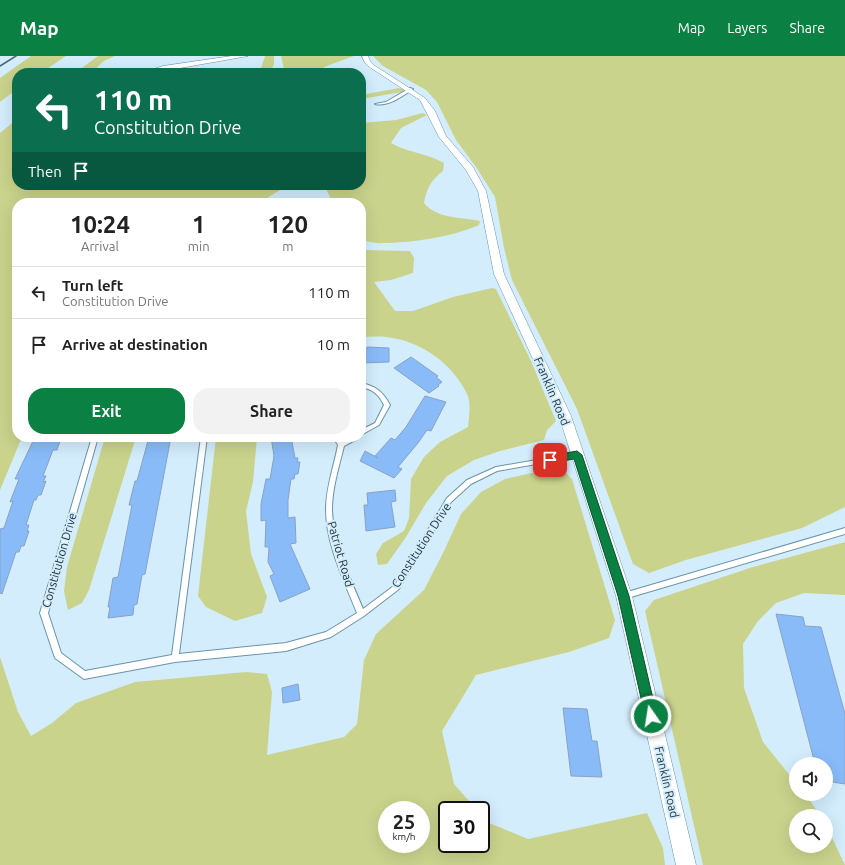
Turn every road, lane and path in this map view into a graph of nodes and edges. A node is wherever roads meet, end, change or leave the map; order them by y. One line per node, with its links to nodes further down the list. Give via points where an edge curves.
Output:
1 (246, 56): 3 (street)
2 (365, 56): 4 (street, Franklin Road, via 373,67)
3 (163, 68)
4 (410, 89): 5 (lane, via 387,103); 13 (street, Franklin Road, via 423,99 443,138 470,169 482,191 503,286 565,416)
5 (377, 104)
6 (366, 385): 7 (lane, via 382,394 387,405 376,424)
7 (366, 431)
8 (94, 442): 17 (lane, Constitution Drive, via 44,614 58,655 84,675)
9 (203, 442): 17 (lane)
10 (339, 442): 12 (lane)
11 (346, 442): 12 (lane)
12 (341, 445): 16 (lane, Patriot Road, via 329,508 331,528)
13 (577, 455): 15 (street, Franklin Road); 16 (lane, Constitution Drive, via 496,469 469,482 449,500 397,587)
14 (845, 531): 15 (lane)
15 (624, 596): 18 (street, Franklin Road)
16 (361, 614): 17 (lane, Constitution Drive, via 328,635 286,647)
17 (175, 658)
18 (686, 865)

